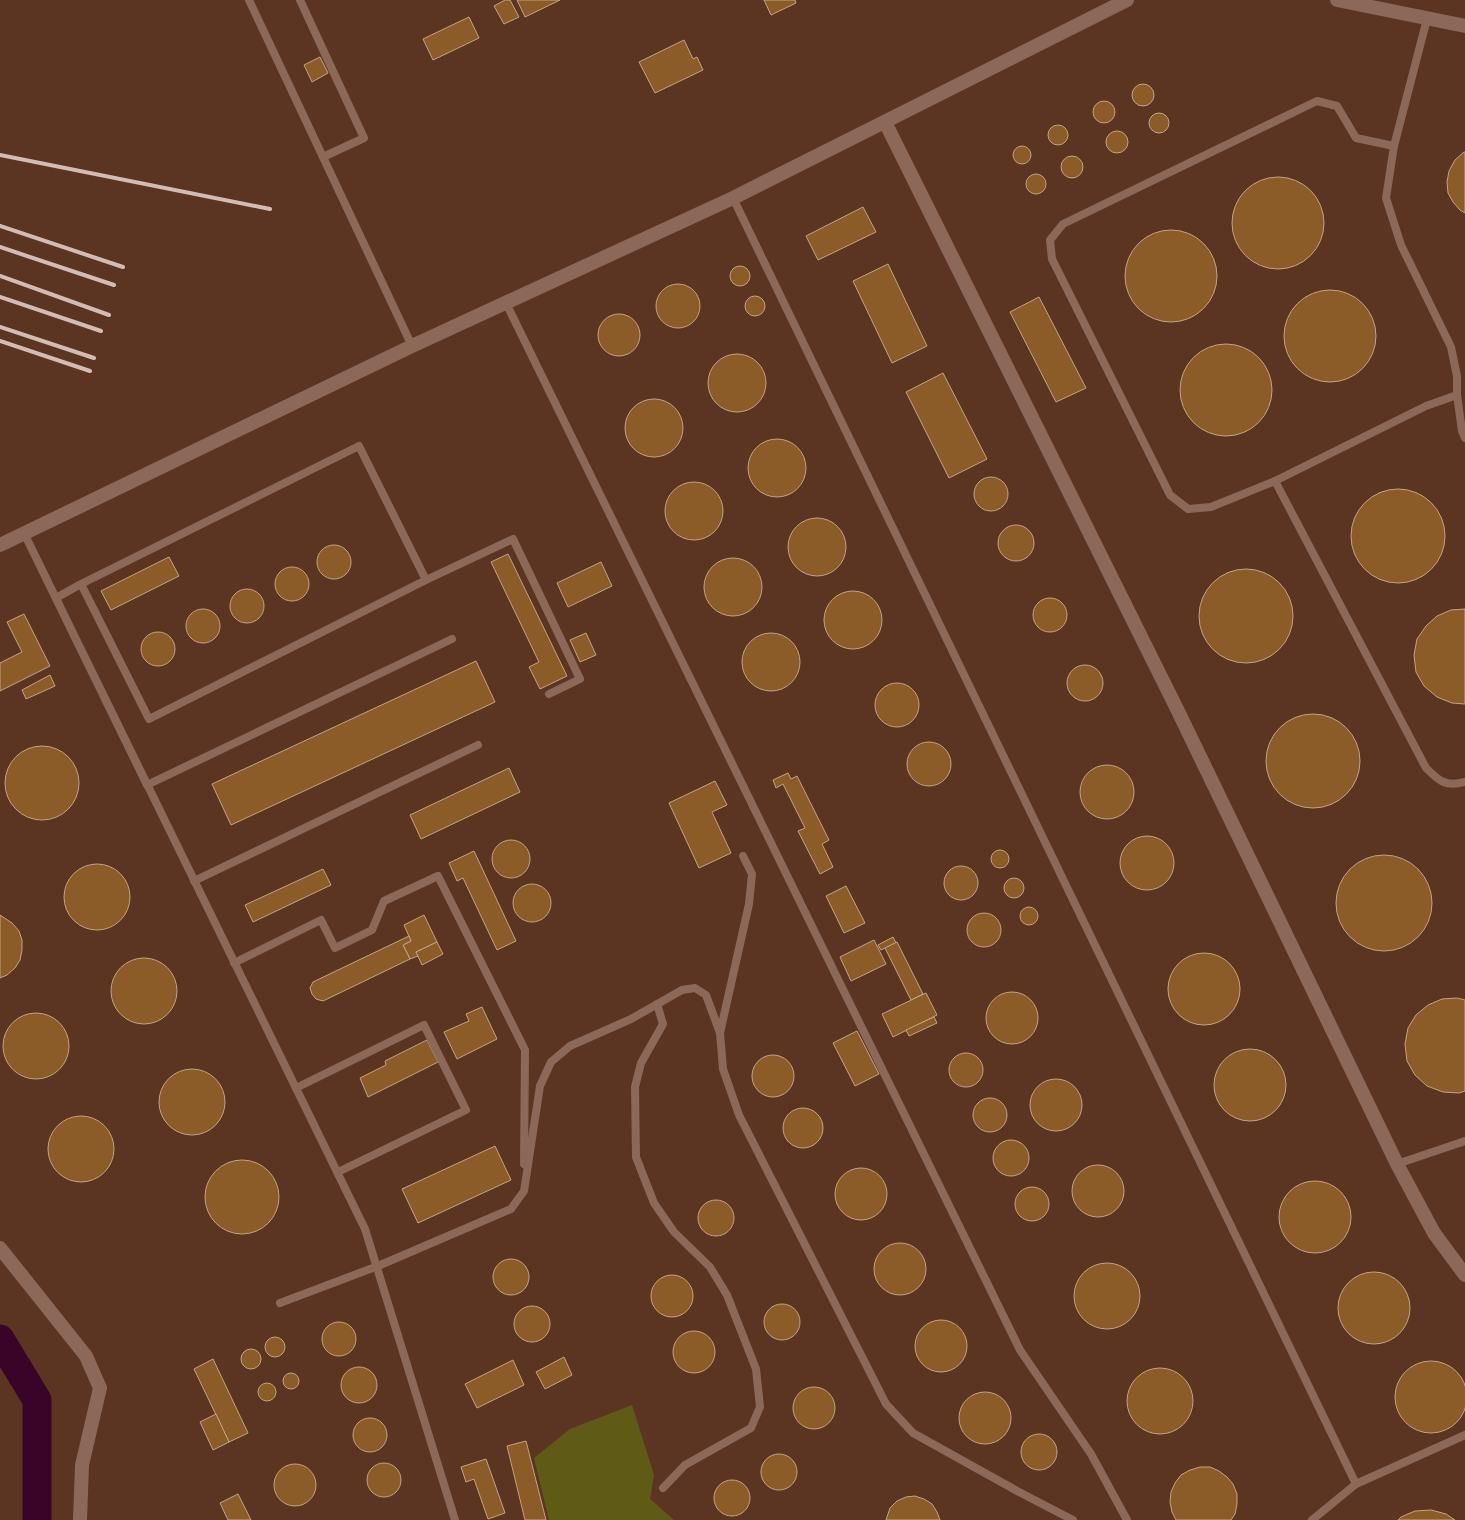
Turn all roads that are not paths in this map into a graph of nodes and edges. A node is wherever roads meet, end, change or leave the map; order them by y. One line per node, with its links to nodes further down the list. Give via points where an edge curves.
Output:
1 (249, 0): 9 (lane)
2 (300, 0): 9 (lane, via 364,138)
3 (1128, 0): 7 (street)
4 (1337, 0): 5 (street)
5 (1427, 19): 6 (street); 8 (lane)
6 (1465, 26)
7 (885, 122): 10 (street); 33 (street, via 1181,718)
8 (1394, 146): 13 (lane, via 1386,198 1401,245 1451,347); 15 (lane, via 1356,138 1337,106 1317,101 1063,224 1050,240 1052,260 1170,495 1188,509 1211,507)
9 (323, 157): 12 (lane)
10 (732, 198): 11 (street); 41 (lane)
11 (506, 303): 12 (street); 47 (lane, via 1020,1350 1090,1454)
12 (412, 346): 16 (street)
13 (1457, 395): 14 (lane); 15 (lane, via 1426,406)
14 (1465, 438)
15 (1276, 481): 24 (lane, via 1426,768 1439,782)
16 (24, 533): 17 (street); 20 (lane); 25 (lane)
17 (0, 545)
18 (426, 580): 19 (lane, via 359,446); 19 (lane, via 149,719); 22 (lane, via 513,538 580,679)
19 (82, 584): 20 (lane)
20 (56, 598): 25 (lane)
21 (452, 639): 25 (lane)
22 (549, 694)
23 (478, 745): 27 (lane)
24 (1465, 782)
25 (147, 785): 27 (lane)
26 (744, 856): 30 (lane, via 752,874 749,904)
27 (194, 881): 28 (lane)
28 (234, 963): 31 (lane); 35 (lane, via 321,920 335,948 372,930 384,902 438,876 525,1050)
29 (657, 1004): 30 (lane, via 682,990 695,988 706,995); 35 (lane, via 570,1046 551,1062 540,1086); 42 (lane, via 663,1024 640,1063 635,1087 636,1157 654,1203 674,1232 710,1267 727,1295 756,1369 760,1407 751,1428 685,1465)
30 (720, 1033): 46 (lane, via 722,1069 739,1115 886,1404 913,1433)
31 (296, 1088): 34 (lane); 34 (lane, via 424,1025 466,1110)
32 (1465, 1141): 33 (lane)
33 (1397, 1164): 38 (street, via 1434,1233)
34 (338, 1172): 37 (lane, via 366,1229)
35 (524, 1191): 37 (lane, via 510,1209)
36 (0, 1248): 44 (street, via 86,1356 100,1388 82,1465)
37 (378, 1266): 39 (lane); 45 (lane)
38 (1465, 1275)
39 (280, 1303)
40 (1465, 1435): 41 (lane)
41 (1356, 1484): 43 (lane)
42 (663, 1488)
43 (1315, 1519)
44 (80, 1520)
45 (455, 1520)
46 (1073, 1520)
47 (1127, 1520)

